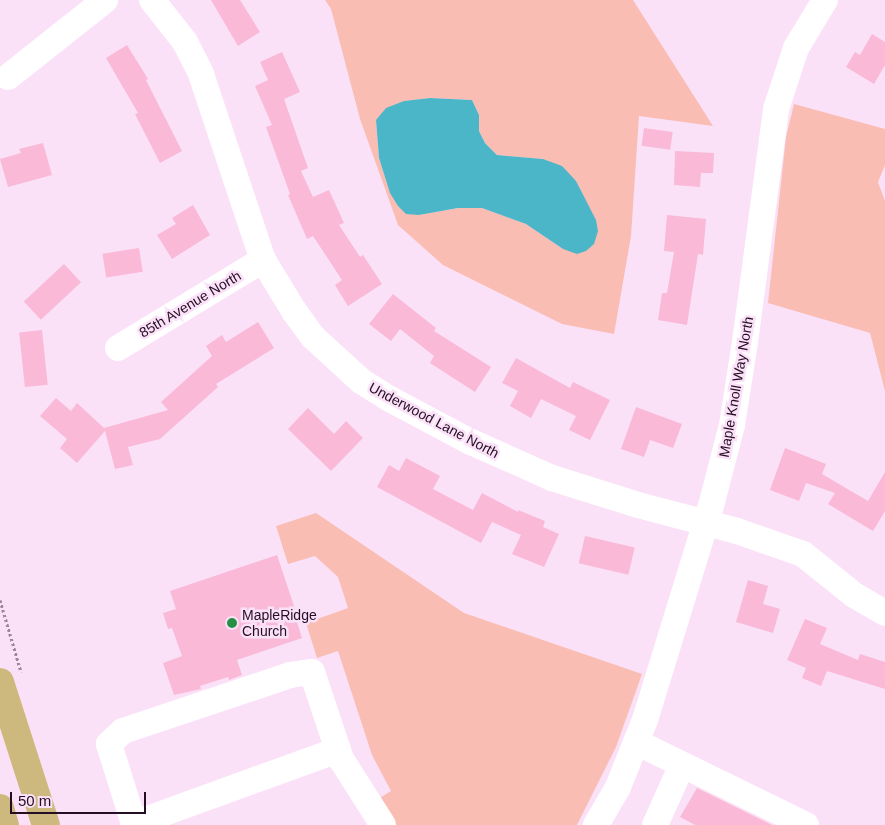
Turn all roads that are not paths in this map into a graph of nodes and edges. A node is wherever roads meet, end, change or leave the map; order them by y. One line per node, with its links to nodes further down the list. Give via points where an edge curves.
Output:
1 (105, 0): 4 (street)
2 (152, 0): 5 (street, Underwood Lane North, via 185,42 201,74)
3 (825, 0): 7 (street, Maple Knoll Way North, via 796,48 776,109 735,406)
4 (8, 77)
5 (263, 260): 6 (street, 85th Avenue North); 7 (street, Underwood Lane North, via 313,337 361,381 388,398 552,478)
6 (118, 348)
7 (707, 522): 8 (street, Underwood Lane North, via 803,554 854,595); 10 (street, Maple Knoll Way North)
8 (885, 612)
9 (0, 682): 15 (main road)
10 (636, 742): 12 (street); 17 (street, Maple Knoll Way North, via 618,786)
11 (338, 750): 11 (street, via 312,672 290,675 123,731 109,744 134,824); 16 (street)
12 (682, 765): 18 (street); 19 (street)
13 (0, 808): 14 (main road)
14 (5, 825)
15 (46, 825)
16 (383, 825)
17 (596, 825)
18 (655, 825)
19 (806, 825)

